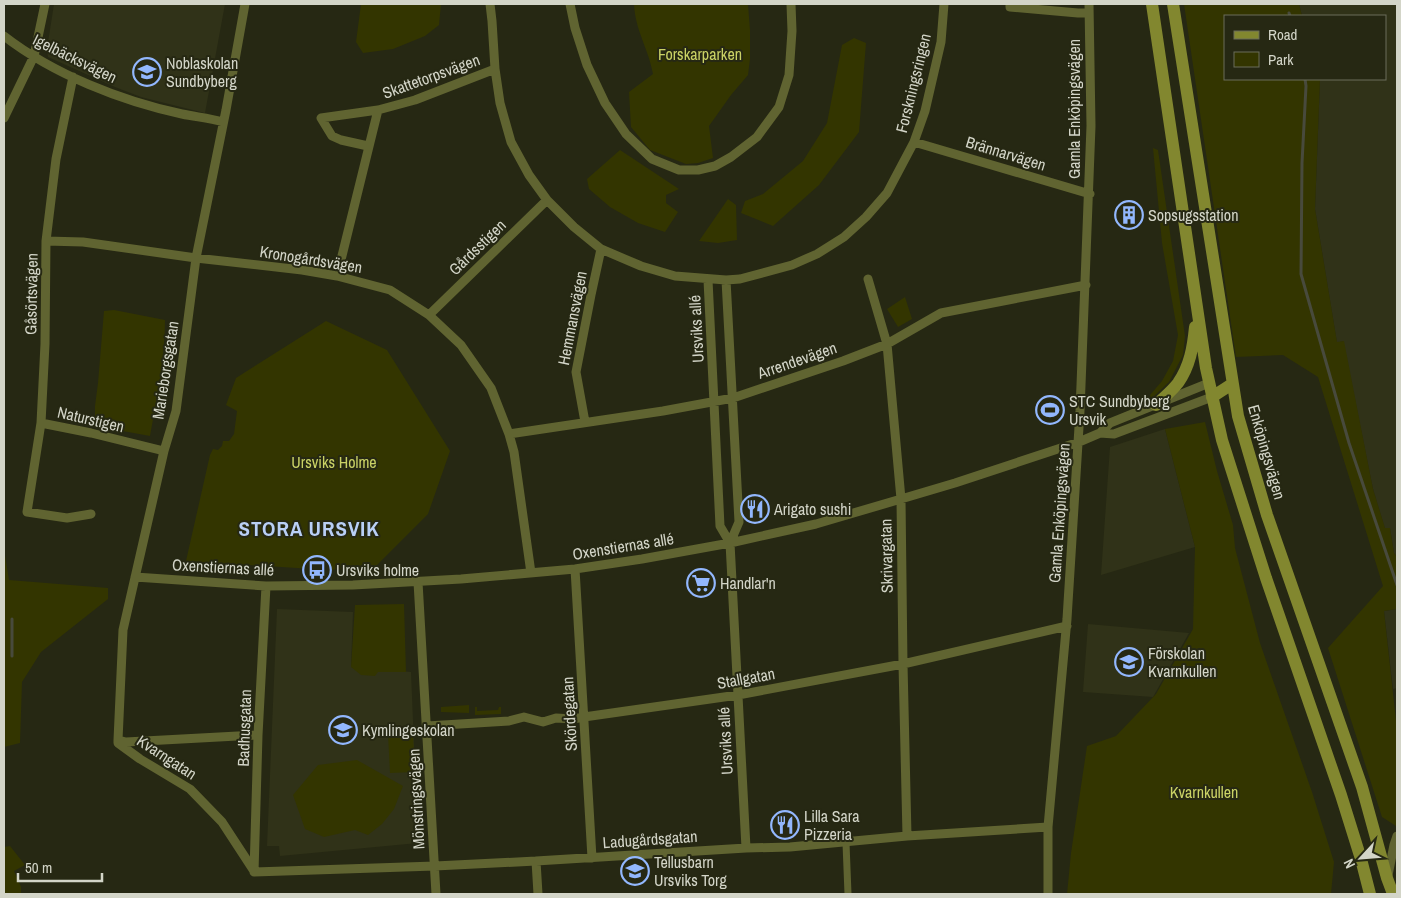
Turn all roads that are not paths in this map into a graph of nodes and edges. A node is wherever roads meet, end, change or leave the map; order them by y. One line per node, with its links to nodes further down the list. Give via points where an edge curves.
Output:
1 (45, 4): 12 (street)
2 (245, 4): 17 (street, Marieborgsgatan)
3 (490, 4): 13 (street, Forskningsringen)
4 (570, 4): 5 (street, via 587,65 605,103 626,134 652,159 679,170 716,166 731,157 757,137 779,107 789,75)
5 (791, 4)
6 (944, 4): 18 (street, Forskningsringen, via 941,42 925,111)
7 (1010, 4): 10 (street, Gamla Enköpingsvägen, via 1010,7 1078,13)
8 (1152, 4): 30 (main road)
9 (1173, 4): 34 (main road, Enköpingsvägen)
10 (1089, 8): 20 (street, Gamla Enköpingsvägen)
11 (4, 36): 12 (street, Igelbäcksvägen)
12 (34, 56): 14 (street, Igelbäcksvägen); 16 (street)
13 (495, 69): 15 (street, Skattetorpsvägen, via 415,100); 21 (street, Forskningsringen, via 511,142)
14 (73, 77): 17 (street, Igelbäcksvägen, via 140,103); 22 (street, Gåsörtsvägen, via 56,160)
15 (378, 110): 19 (street, Skattetorpsvägen); 19 (street, Skattetorpsvägen, via 321,118 332,136)
16 (4, 118)
17 (223, 122): 24 (street, Marieborgsgatan)
18 (914, 142): 20 (street, Brännarvägen); 28 (street, Forskningsringen, via 887,193 844,237 792,265)
19 (368, 146): 25 (street, Skattetorpsvägen)
20 (1090, 194): 29 (street, Gamla Enköpingsvägen)
21 (547, 200): 23 (street, Forskningsringen); 31 (street, Gårdsstigen)
22 (46, 241): 24 (street, Kronogårdsvägen, via 83,242); 40 (street, Gåsörtsvägen)
23 (601, 249): 27 (street, Forskningsringen, via 640,266 675,276); 39 (street, Hemmansvägen, via 576,372)
24 (196, 258): 25 (street, Kronogårdsvägen); 44 (street, Marieborgsgatan, via 176,411)
25 (337, 276): 31 (street, Kronogårdsvägen, via 390,290)
26 (868, 279): 32 (street, Skrivargatan)
27 (708, 280): 28 (street, Forskningsringen); 37 (street, Ursviks allé)
28 (726, 280): 35 (street, Ursviks allé)
29 (1086, 285): 32 (street, Arrendevägen, via 941,313); 43 (street, Gamla Enköpingsvägen)
30 (1197, 310): 33 (main road); 38 (main road, via 1187,368 1178,384)
31 (429, 315): 42 (street, Kronogårdsvägen, via 461,345 491,388)
32 (887, 344): 35 (street, Arrendevägen); 47 (street, Skrivargatan)
33 (1208, 383): 34 (main road); 36 (main road); 38 (street, Oxenstiernas allé)
34 (1232, 384): 36 (main road); 71 (main road, Enköpingsvägen, via 1238,416 1268,515 1362,786)
35 (733, 398): 37 (street, Arrendevägen); 45 (street, Ursviks allé)
36 (1212, 398): 41 (street, Oxenstiernas allé, via 1114,434); 76 (main road, via 1225,454 1341,795)
37 (715, 401): 39 (street, Arrendevägen); 46 (street, Ursviks allé)
38 (1156, 405): 41 (street, Oxenstiernas allé, via 1110,423)
39 (585, 422): 42 (street, Arrendevägen)
40 (41, 423): 44 (street, Naturstigen); 48 (street, Gåsörtsvägen, via 27,512 67,518)
41 (1100, 433): 43 (street, Oxenstiernas allé)
42 (509, 434): 51 (street, Kronogårdsvägen, via 518,472)
43 (1079, 442): 47 (street, Oxenstiernas allé); 55 (street, Gamla Enköpingsvägen)
44 (164, 451): 52 (street, Marieborgsgatan)
45 (737, 495): 46 (street); 49 (street, Ursviks allé, via 739,522)
46 (719, 496): 49 (street, Ursviks allé, via 720,526)
47 (901, 500): 49 (street, Oxenstiernas allé, via 816,524); 56 (street, Skrivargatan)
48 (92, 514)
49 (730, 543): 50 (street, Oxenstiernas allé); 57 (street, Ursviks allé)
50 (576, 569): 51 (street, Oxenstiernas allé); 58 (street, Skördegatan)
51 (531, 573): 53 (street, Oxenstiernas allé)
52 (135, 577): 54 (street, Oxenstiernas allé); 61 (street, Marieborgsgatan, via 123,630)
53 (418, 582): 54 (street, Oxenstiernas allé); 59 (street, Mönstringsvägen)
54 (266, 586): 60 (street, Badhusgatan)
55 (1067, 626): 56 (street, Stallgatan); 62 (street, Gamla Enköpingsvägen)
56 (903, 664): 57 (street, Stallgatan); 63 (street, Skrivargatan)
57 (738, 695): 58 (street, Stallgatan); 66 (street, Ursviks allé)
58 (584, 717): 59 (street, Stallgatan, via 543,722 524,717 508,721); 67 (street, Skördegatan)
59 (427, 726): 69 (street, Mönstringsvägen)
60 (258, 735): 61 (street); 70 (street, Badhusgatan)
61 (118, 740): 70 (street, Kvarngatan, via 118,744 140,760 190,789 222,822)
62 (1048, 827): 63 (street, Ladugårdsgatan); 75 (street, Gamla Enköpingsvägen)
63 (907, 836): 65 (street, Ladugårdsgatan)
64 (1397, 836): 71 (street)
65 (846, 843): 66 (street, Ladugårdsgatan); 74 (street)
66 (746, 848): 67 (street, Ladugårdsgatan)
67 (592, 858): 68 (street, Ladugårdsgatan)
68 (536, 861): 69 (street, Ladugårdsgatan); 73 (street)
69 (435, 866): 70 (street, Ladugårdsgatan); 72 (street, Mönstringsvägen)
70 (254, 872)
71 (1387, 878): 77 (main road, Enköpingsvägen)
72 (436, 894)
73 (538, 894)
74 (848, 894)
75 (1048, 894)
76 (1370, 894)
77 (1393, 894)

